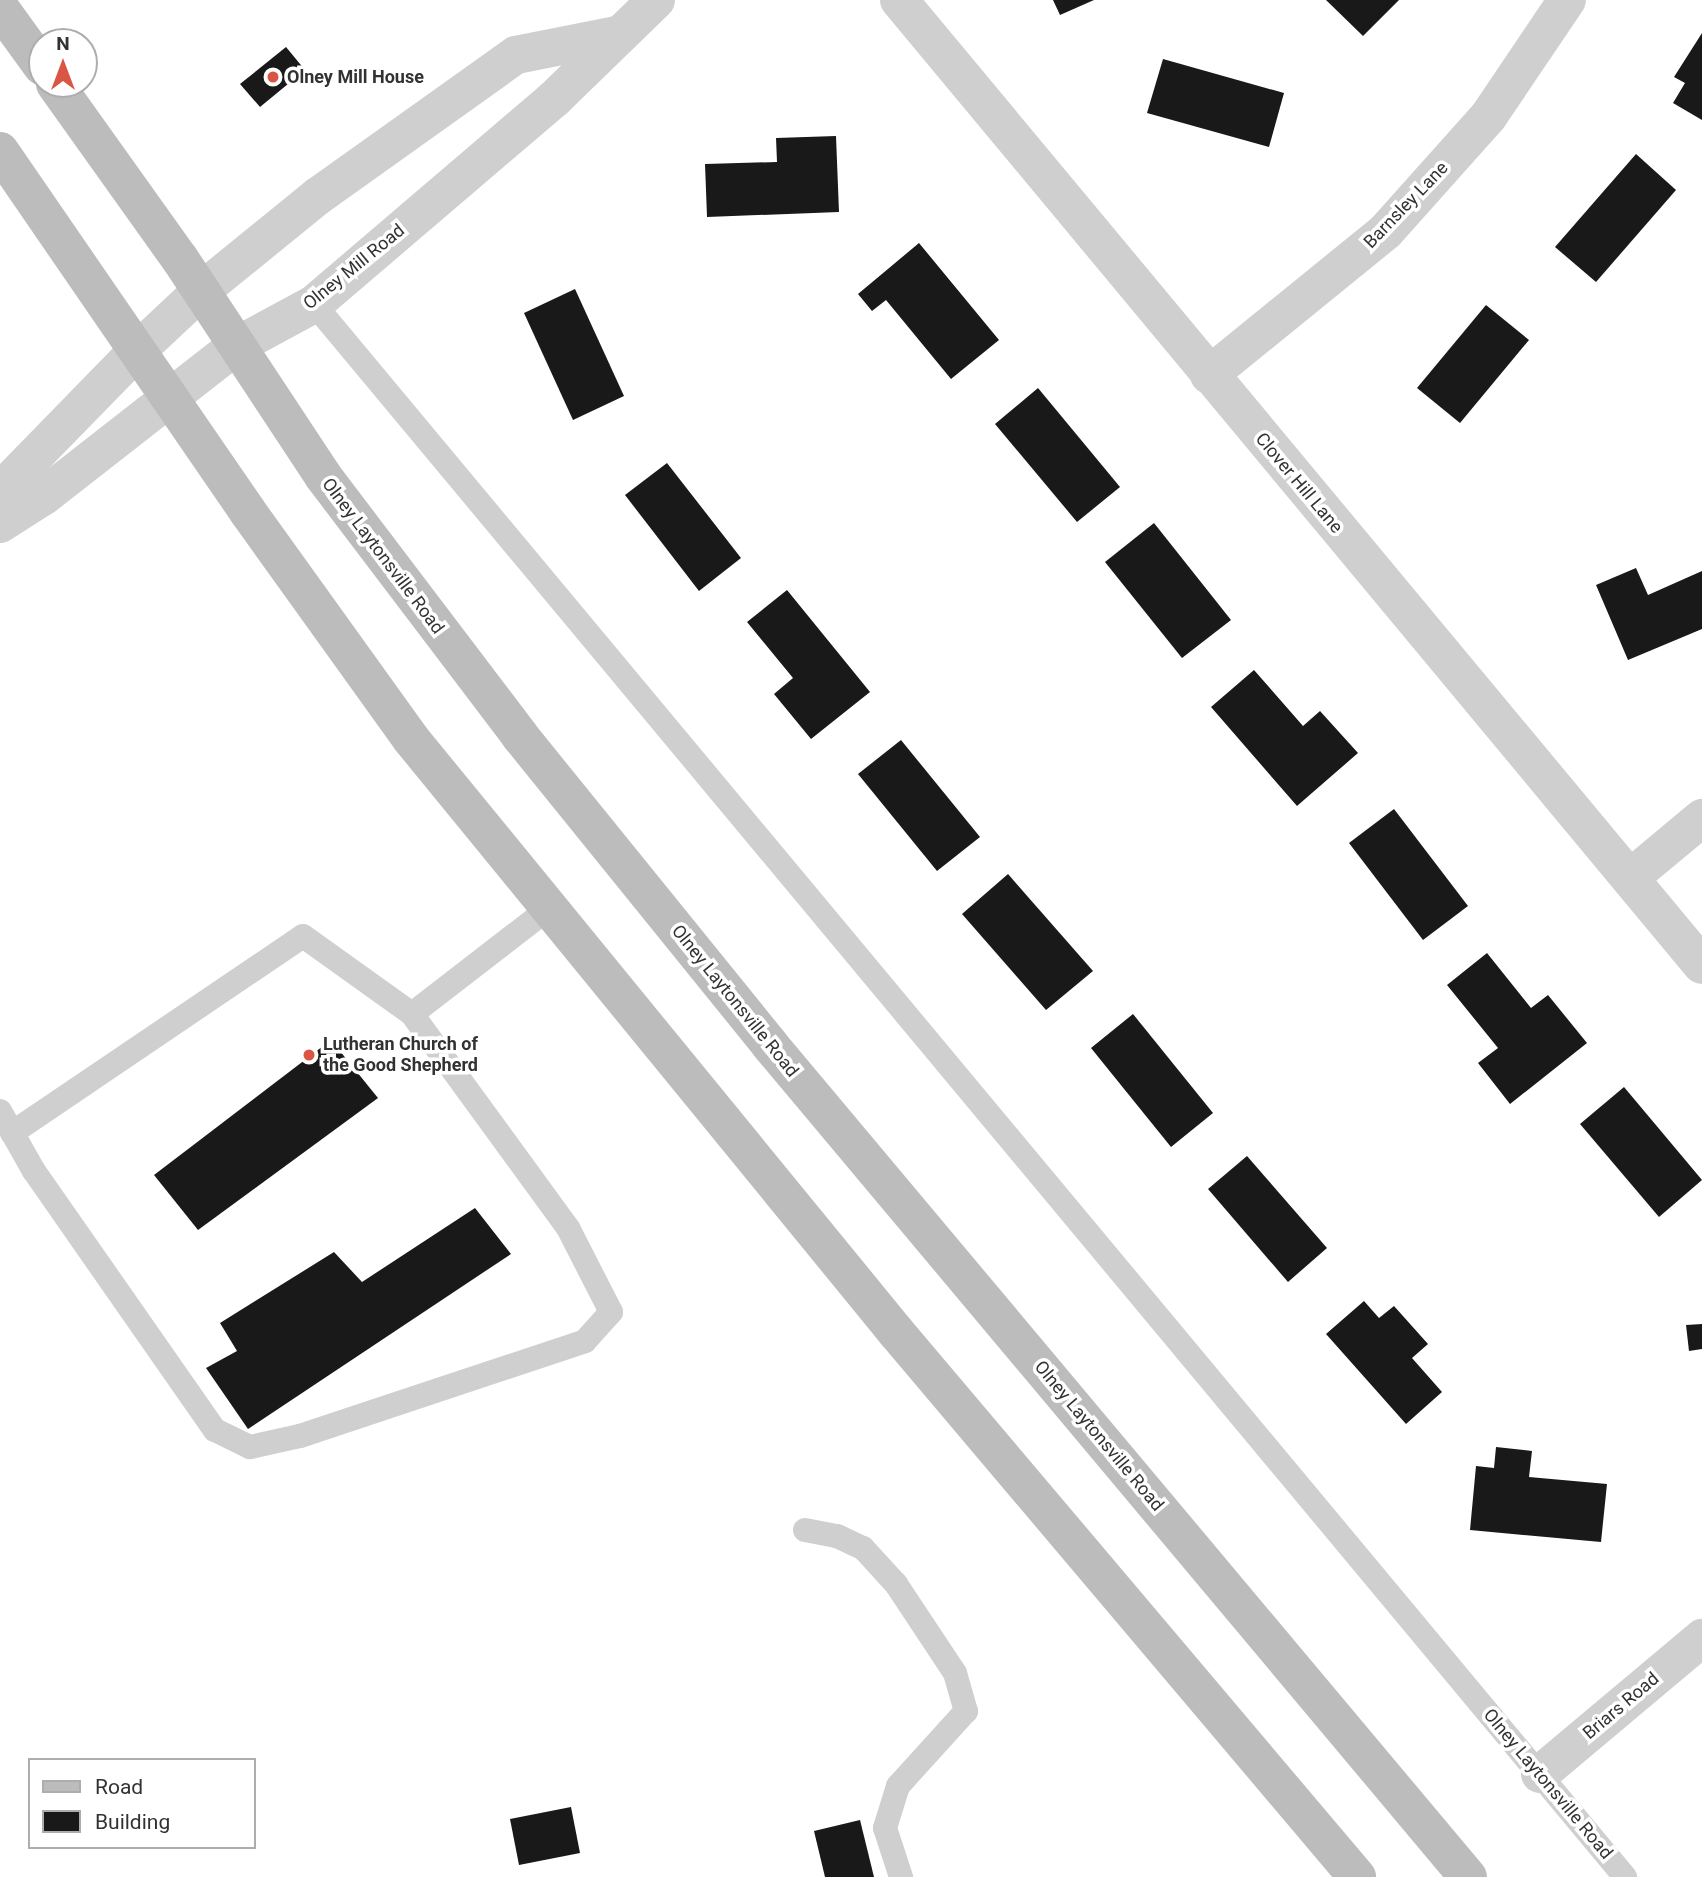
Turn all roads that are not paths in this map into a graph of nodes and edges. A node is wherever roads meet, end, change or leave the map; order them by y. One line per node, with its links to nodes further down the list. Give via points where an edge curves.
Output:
1 (656, 0): 5 (street, Olney Mill Road)
2 (899, 0): 13 (street, Clover Hill Lane)
3 (1567, 0): 13 (street, Barnsley Lane, via 1488,117 1386,231)
4 (0, 8): 6 (main road)
5 (621, 34): 9 (street, via 516,55 318,196); 10 (street, Olney Mill Road, via 554,99)
6 (28, 47)
7 (65, 98): 9 (main road, Olney Laytonsville Road)
8 (0, 151): 12 (main road)
9 (201, 291): 11 (main road, Olney Laytonsville Road); 12 (street)
10 (314, 304): 11 (street, Olney Mill Road); 26 (lane, Olney Laytonsville Road)
11 (236, 346): 14 (street, Olney Mill Road); 29 (main road, Olney Laytonsville Road, via 323,476 528,747 769,1045)
12 (137, 351): 14 (main road); 15 (street, via 7,484)
13 (1209, 375): 18 (street, Clover Hill Lane)
14 (169, 395): 16 (street, Olney Mill Road, via 44,496); 19 (main road, via 411,738)
15 (0, 500)
16 (0, 524)
17 (1702, 818): 18 (street)
18 (1630, 878): 20 (street, Clover Hill Lane)
19 (549, 908): 21 (lane); 28 (main road, via 895,1332)
20 (1702, 965)
21 (412, 1014): 23 (lane, via 303,936); 23 (lane, via 568,1228 611,1312 585,1341 300,1436 250,1447 215,1430)
22 (0, 1111): 23 (lane)
23 (12, 1133)
24 (805, 1530): 27 (lane, via 837,1536 863,1548 896,1584 955,1673 966,1711 898,1786 885,1828)
25 (1702, 1638): 26 (street, Briars Road)
26 (1540, 1774): 30 (lane, Olney Laytonsville Road)
27 (901, 1877)
28 (1357, 1877)
29 (1468, 1877)
30 (1625, 1877)

